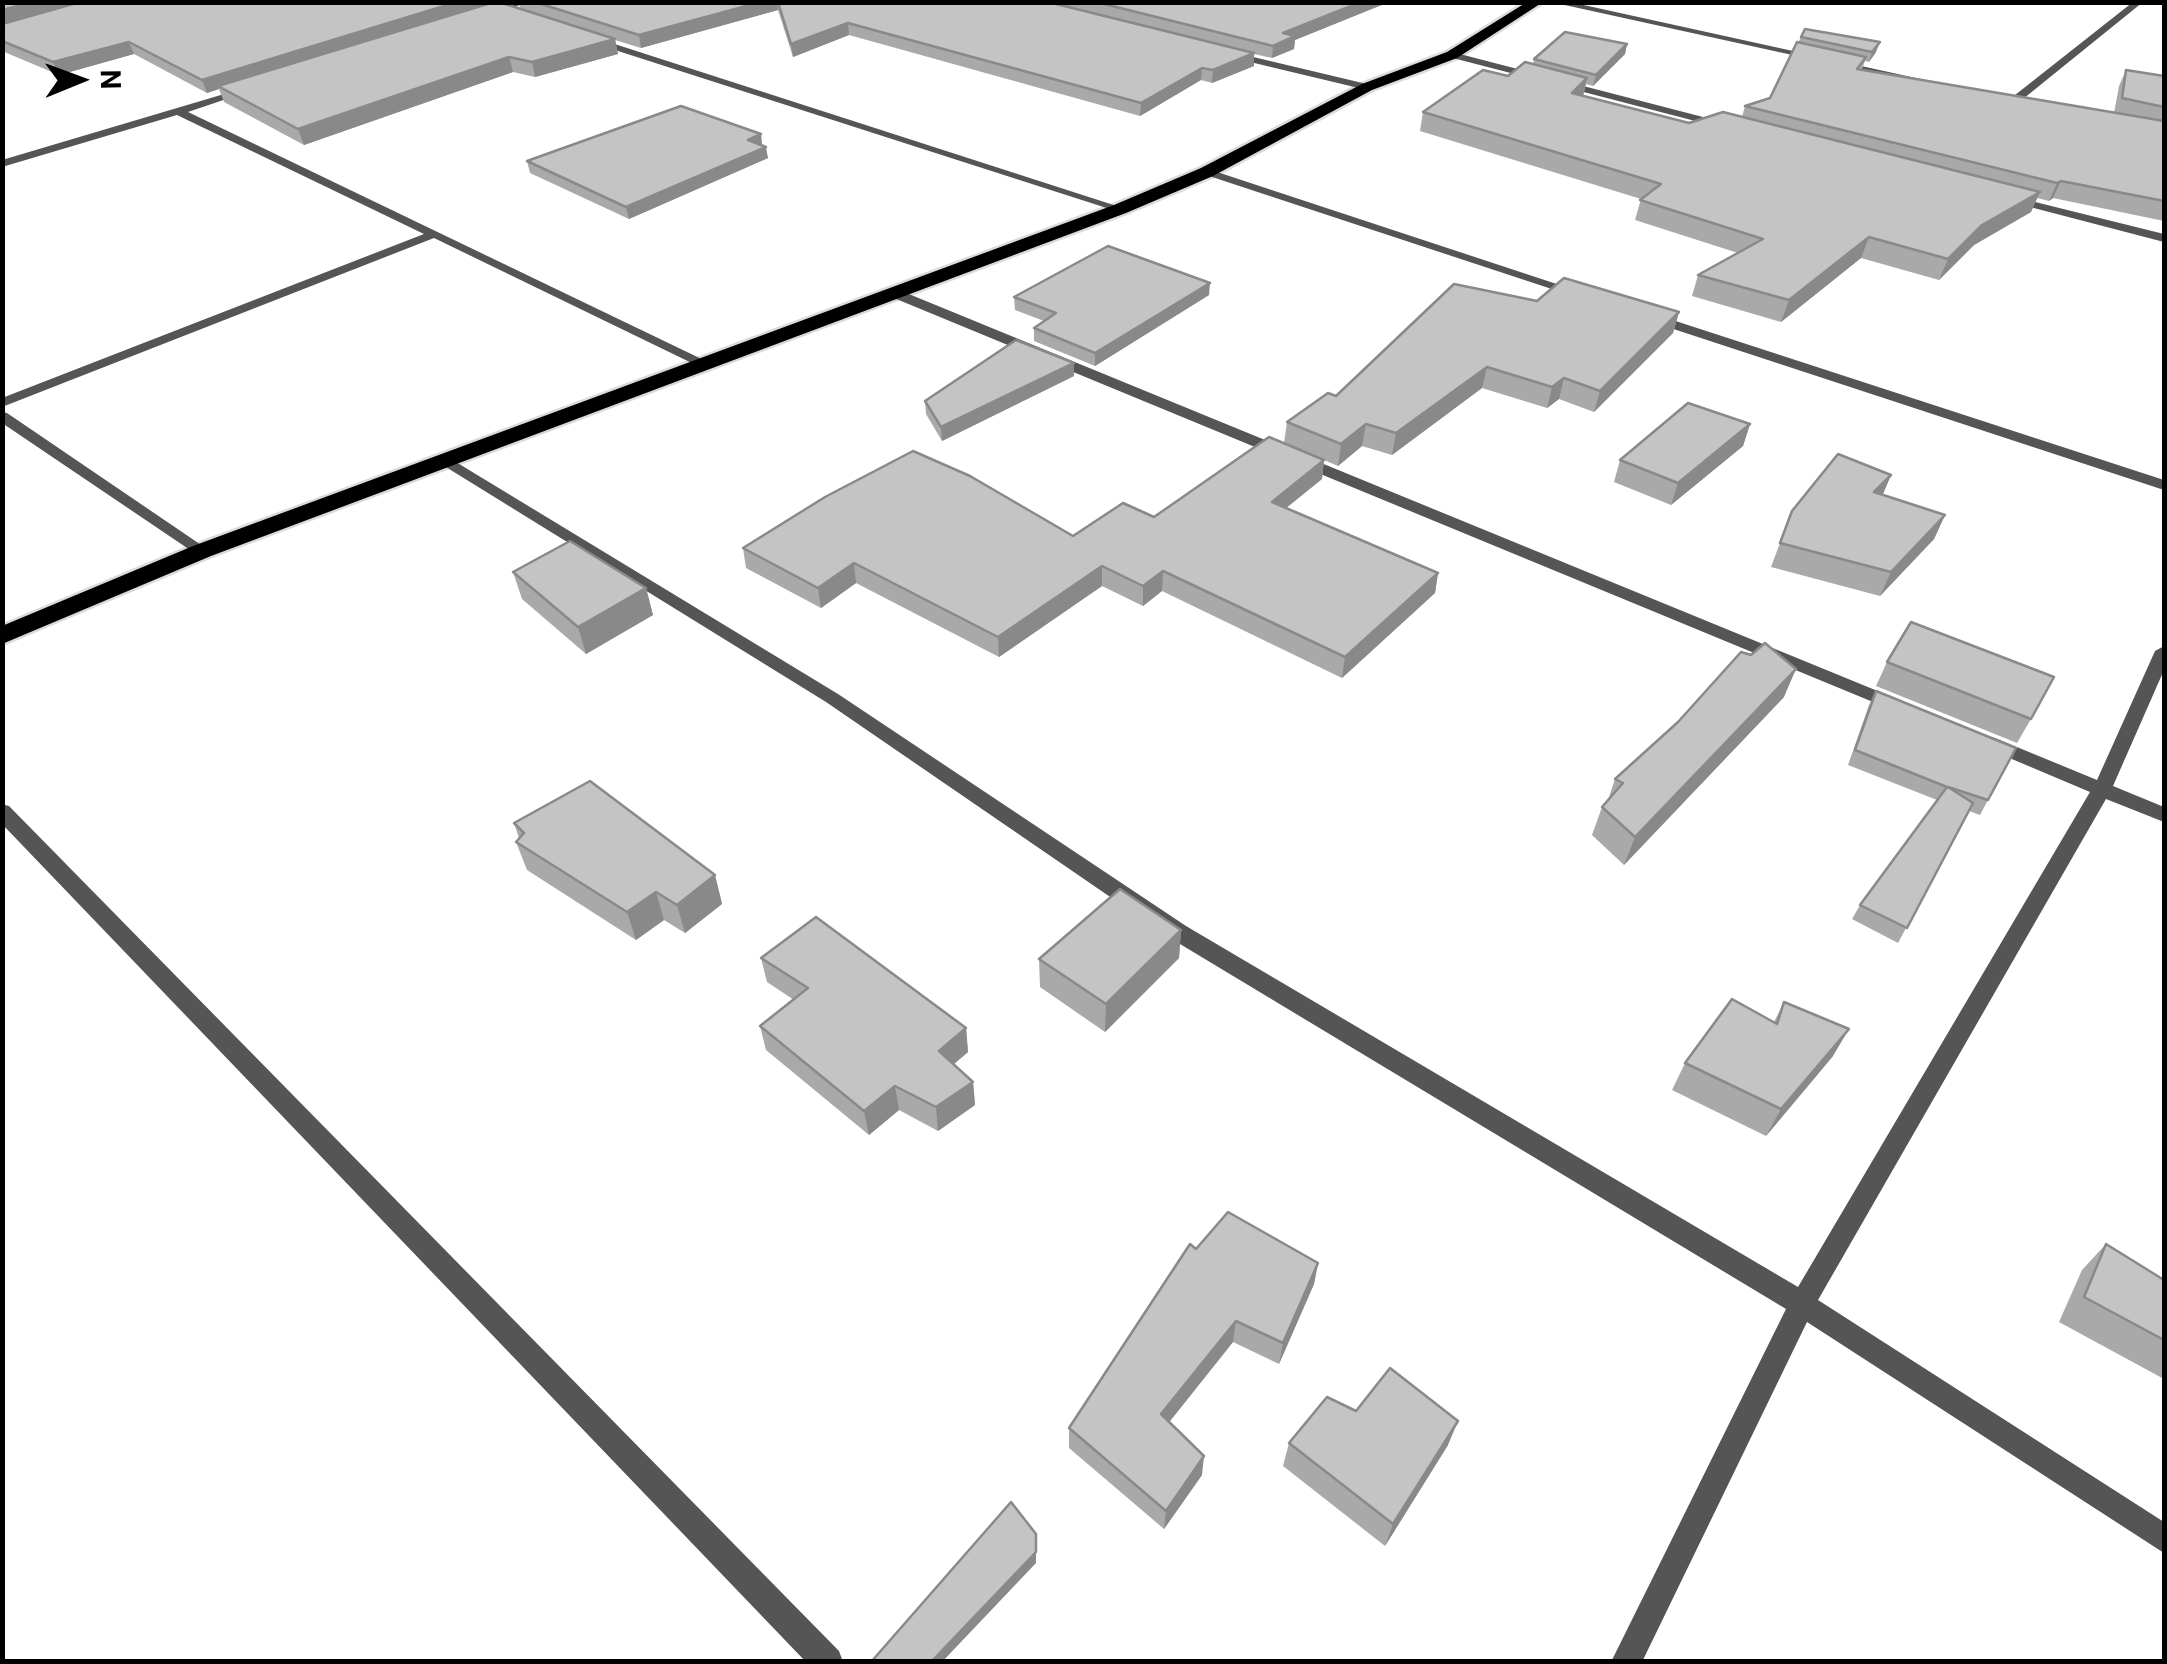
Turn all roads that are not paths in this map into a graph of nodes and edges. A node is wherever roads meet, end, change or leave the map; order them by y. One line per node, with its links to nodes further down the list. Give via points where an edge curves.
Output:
1 (477, 2): 6 (street)
2 (524, 2): 6 (street)
3 (1537, 2): 11 (highway)
4 (1555, 2): 12 (street)
5 (2139, 2): 16 (street)
6 (500, 10): 7 (street); 8 (street)
7 (481, 16)
8 (519, 16)
9 (575, 34): 23 (street)
10 (1212, 50): 14 (street)
11 (1452, 55): 14 (highway); 19 (street)
12 (1940, 84)
13 (255, 88): 18 (street)
14 (1367, 88): 21 (highway)
15 (1996, 96): 16 (street)
16 (2014, 100): 17 (street)
17 (2033, 105)
18 (180, 112): 20 (street); 24 (street)
19 (1741, 130)
20 (2, 164)
21 (1207, 172): 23 (highway); 27 (street)
22 (1991, 194): 25 (street)
23 (1120, 209): 26 (highway)
24 (434, 234): 29 (street); 30 (street)
25 (2164, 238)
26 (894, 293): 29 (highway); 37 (street)
27 (1601, 301)
28 (1639, 313): 33 (street)
29 (705, 364): 32 (highway)
30 (2, 403)
31 (2, 416): 34 (street)
32 (446, 460): 34 (highway); 42 (street, via 832,698 1178,932)
33 (2164, 485)
34 (202, 551): 35 (highway)
35 (2, 636)
36 (2164, 650): 39 (street)
37 (1919, 714)
38 (1974, 736): 39 (street)
39 (2102, 789): 41 (street); 42 (street)
40 (2, 811): 44 (street)
41 (2164, 815)
42 (1802, 1304): 43 (street); 45 (street)
43 (2164, 1539)
44 (828, 1662)
45 (1626, 1662)

